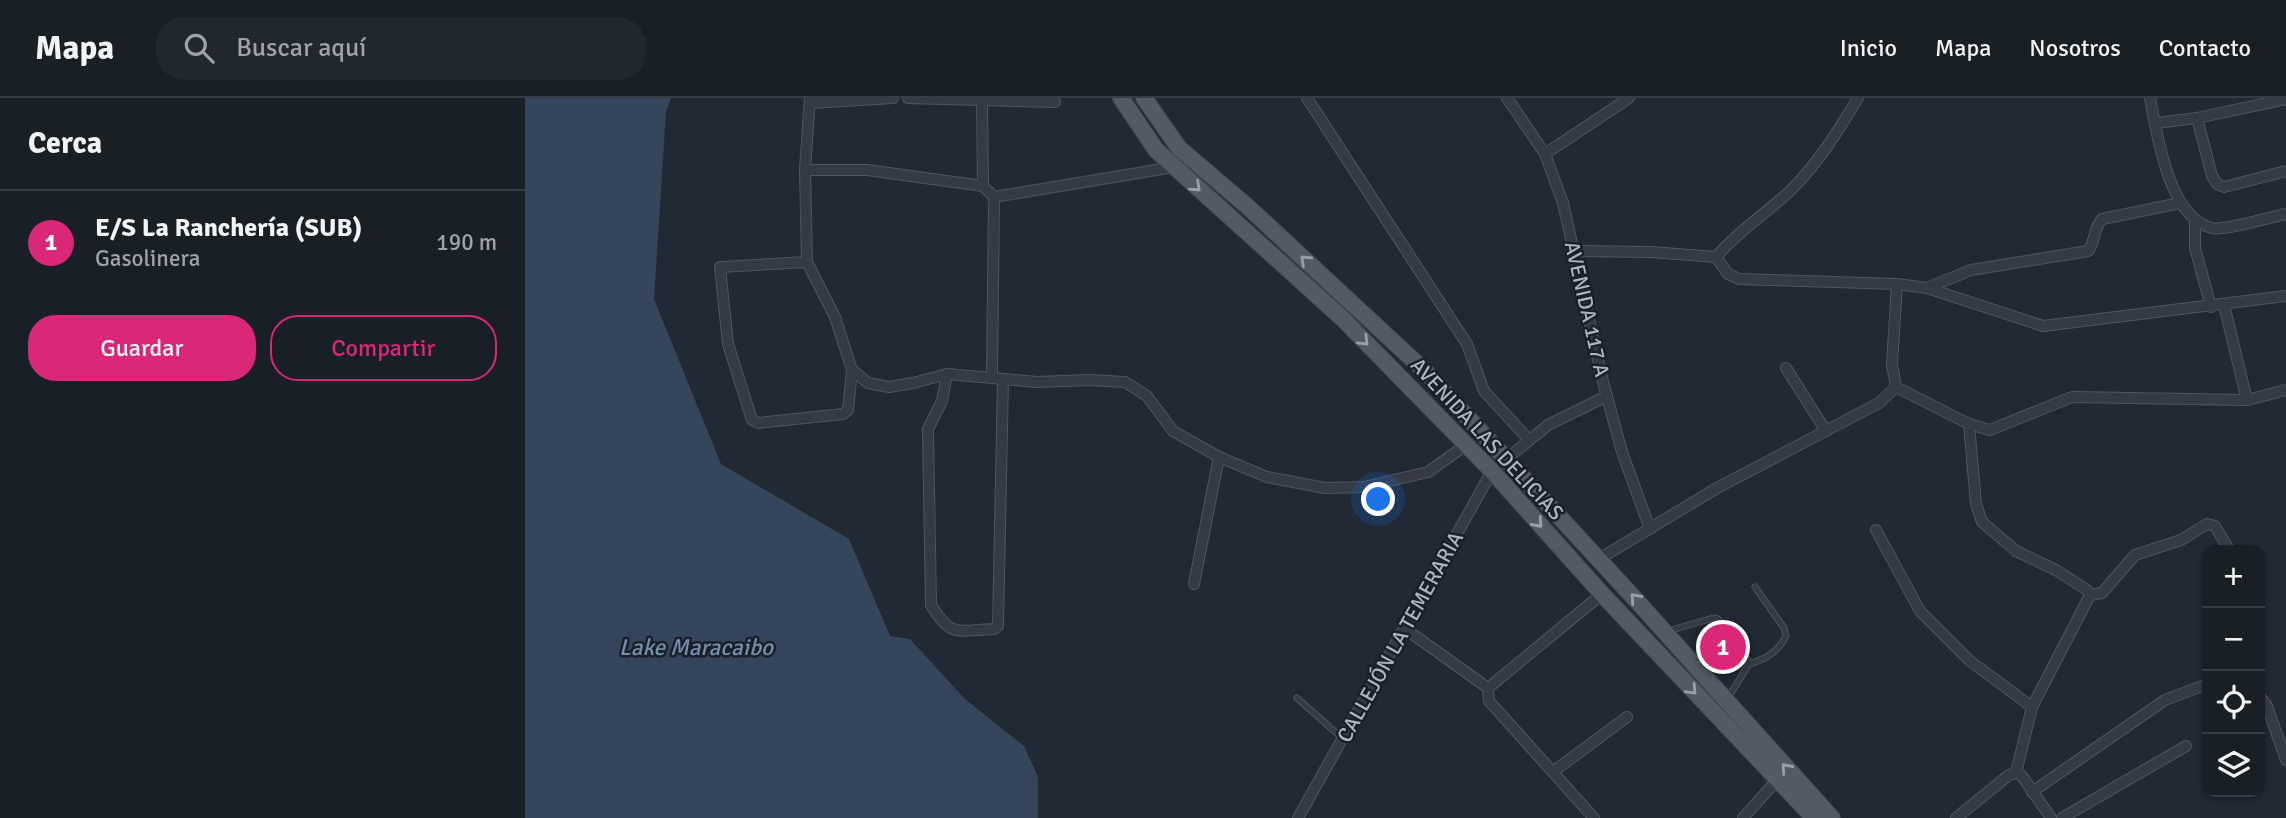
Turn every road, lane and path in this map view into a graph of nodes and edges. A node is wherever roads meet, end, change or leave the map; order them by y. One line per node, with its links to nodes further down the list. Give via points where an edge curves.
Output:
1 (893, 98): 11 (street)
2 (908, 98): 12 (street)
3 (1121, 98): 17 (main road, AVENIDA LAS DELICIAS, via 1156,150)
4 (1144, 98): 46 (main road, AVENIDA LAS DELICIAS, one-way to 4, via 1425,372 1179,148)
5 (1307, 98): 43 (street, via 1467,344 1483,391)
6 (1507, 98): 16 (street, AVENIDA 117 A)
7 (1629, 98): 16 (street)
8 (1858, 98): 26 (street, via 1828,149)
9 (2150, 98): 15 (street)
10 (2286, 99): 14 (street)
11 (810, 101): 18 (street)
12 (982, 101): 13 (street); 20 (street)
13 (1055, 102)
14 (2197, 118): 15 (street); 19 (street, via 2217,184 2224,187)
15 (2156, 123): 22 (street)
16 (1545, 154): 25 (street, AVENIDA 117 A)
17 (1174, 167): 21 (street); 44 (main road, AVENIDA LAS DELICIAS, one-way to 44, via 1342,318)
18 (805, 170): 20 (street, via 867,170); 27 (street)
19 (2286, 171)
20 (983, 186): 21 (street)
21 (995, 197): 36 (street)
22 (2180, 204): 24 (street); 29 (street, via 2102,219 2088,251 1971,270)
23 (2286, 214): 24 (street, via 2214,229)
24 (2195, 221): 32 (street, via 2195,248)
25 (1574, 251): 26 (street); 39 (street, AVENIDA 117 A)
26 (1716, 257): 28 (street, via 1728,274 1739,279)
27 (807, 262): 34 (street, via 835,317); 34 (street, via 720,267 728,344 752,420 843,414 849,410)
28 (1897, 284): 29 (street); 37 (street, via 1892,364)
29 (1927, 288): 32 (street, via 2043,326)
30 (2286, 296): 31 (street)
31 (2224, 305): 32 (street); 40 (street)
32 (2211, 307)
33 (1786, 368): 42 (street)
34 (852, 370): 35 (street, via 868,383 889,387)
35 (947, 374): 36 (street); 36 (street, via 942,401 928,429 931,605 952,630 998,626)
36 (997, 379): 45 (street, via 1125,382 1147,396 1173,431)
37 (1896, 387): 41 (street); 42 (street, via 1879,403)
38 (2286, 390): 40 (street)
39 (1607, 396): 43 (street, CALLEJÓN LA TEMERARIA, via 1548,425); 48 (street, AVENIDA 117 A)
40 (2246, 400): 41 (street, via 2072,397 1990,430)
41 (1969, 424): 55 (street, via 1976,504 1982,522 2016,551 2056,570)
42 (1826, 430): 48 (street)
43 (1529, 440): 46 (street, CALLEJÓN LA TEMERARIA)
44 (1467, 445): 45 (street, via 1428,472 1364,486 1325,488 1267,477); 47 (main road, AVENIDA LAS DELICIAS)
45 (1219, 457): 52 (street)
46 (1506, 458): 47 (street, CALLEJÓN LA TEMERARIA); 51 (main road, AVENIDA LAS DELICIAS)
47 (1492, 471): 54 (main road, AVENIDA LAS DELICIAS, one-way to 54); 56 (street, CALLEJÓN LA TEMERARIA)
48 (1650, 529): 51 (street)
49 (1876, 530): 64 (street, via 1920,611 1970,661)
50 (2226, 545): 55 (street, via 2215,526 2207,524 2181,540 2141,551 2102,593)
51 (1599, 559): 57 (main road, AVENIDA LAS DELICIAS, one-way to 51)
52 (1194, 584)
53 (1755, 587): 58 (lane, via 1786,636 1773,653)
54 (1602, 594): 60 (street); 71 (main road, AVENIDA LAS DELICIAS, one-way to 71)
55 (2090, 595): 64 (street)
56 (1404, 628): 60 (street); 66 (street, CALLEJÓN LA TEMERARIA)
57 (1665, 632): 58 (lane, via 1718,619); 62 (main road, AVENIDA LAS DELICIAS)
58 (1749, 664): 62 (lane)
59 (2202, 686): 72 (street, via 2165,699)
60 (1488, 688): 69 (street, via 1489,701)
61 (1297, 698): 66 (lane)
62 (1726, 701): 77 (main road, AVENIDA LAS DELICIAS, one-way to 62)
63 (2265, 704): 68 (street)
64 (2032, 707): 70 (street)
65 (1627, 717): 69 (street)
66 (1342, 738): 73 (street, CALLEJÓN LA TEMERARIA)
67 (2186, 746): 80 (street)
68 (2286, 760)
69 (1554, 771): 74 (street)
70 (2016, 773): 72 (street); 78 (street)
71 (1777, 780): 75 (street); 76 (main road, AVENIDA LAS DELICIAS)
72 (2032, 792): 79 (street)
73 (1298, 818)
74 (1594, 818)
75 (1743, 818)
76 (1814, 818)
77 (1832, 818)
78 (1956, 818)
79 (2051, 818)
80 (2062, 818)

